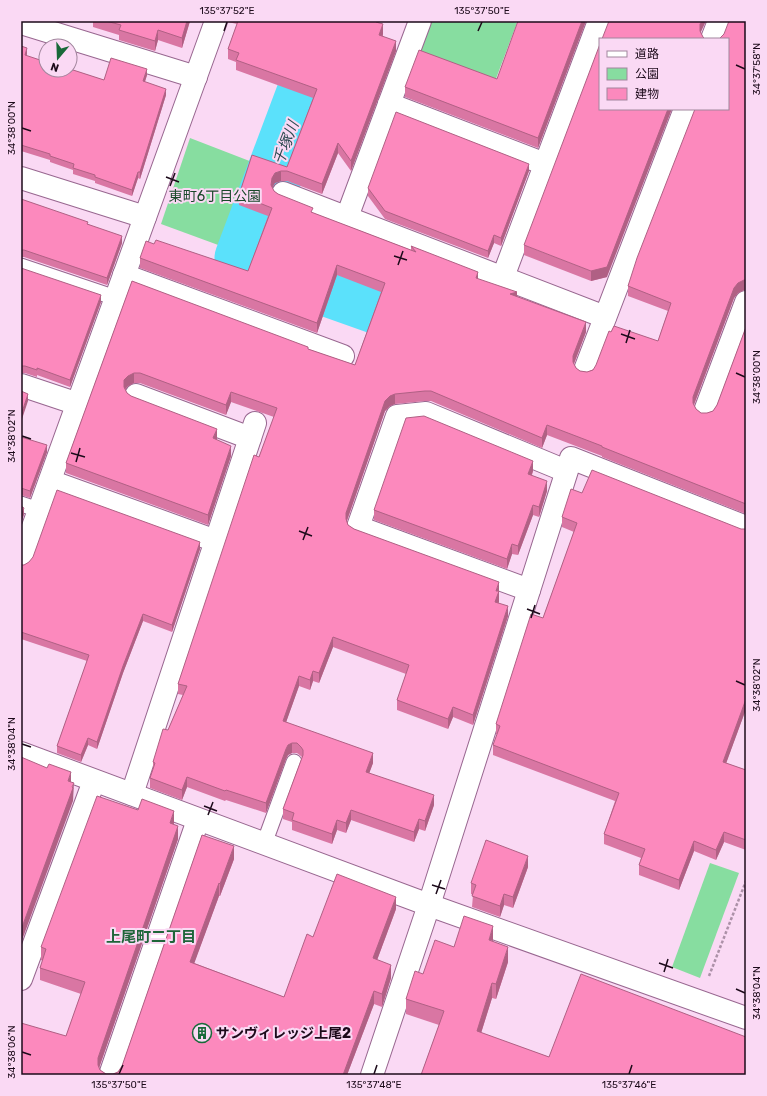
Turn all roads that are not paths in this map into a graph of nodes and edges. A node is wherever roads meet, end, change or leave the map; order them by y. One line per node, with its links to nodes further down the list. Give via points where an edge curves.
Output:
1 (216, 21): 7 (street)
2 (420, 21): 8 (street)
3 (599, 21): 10 (street)
4 (719, 21): 6 (street)
5 (21, 23): 7 (street)
6 (712, 38)
7 (196, 78): 13 (street)
8 (389, 104): 10 (street); 14 (street)
9 (685, 110): 20 (street)
10 (545, 164): 17 (street)
11 (21, 178): 13 (street)
12 (283, 192): 14 (street)
13 (145, 216): 16 (street)
14 (347, 217): 17 (street)
15 (21, 266): 18 (lane)
16 (124, 275): 18 (street); 22 (street)
17 (503, 277): 20 (street)
18 (116, 298): 26 (street)
19 (746, 302): 21 (street)
20 (605, 317): 23 (street)
21 (737, 353): 27 (street)
22 (343, 356)
23 (585, 370)
24 (21, 385): 26 (street)
25 (136, 395): 32 (street, via 252,430)
26 (78, 404): 29 (street)
27 (705, 411)
28 (566, 471): 31 (street, via 571,458); 34 (street); 34 (street, via 426,413 397,416 358,527)
29 (50, 481): 30 (street); 32 (street)
30 (30, 507): 33 (street)
31 (746, 527)
32 (216, 541): 38 (street)
33 (21, 560)
34 (529, 590): 41 (street)
35 (21, 753): 37 (street)
36 (294, 762): 40 (lane)
37 (94, 780): 38 (street); 42 (street)
38 (132, 794): 39 (street)
39 (198, 820): 40 (street); 44 (street)
40 (264, 844): 41 (street)
41 (429, 905): 43 (street); 45 (street)
42 (21, 979)
43 (746, 1018)
44 (110, 1075)
45 (372, 1075)

